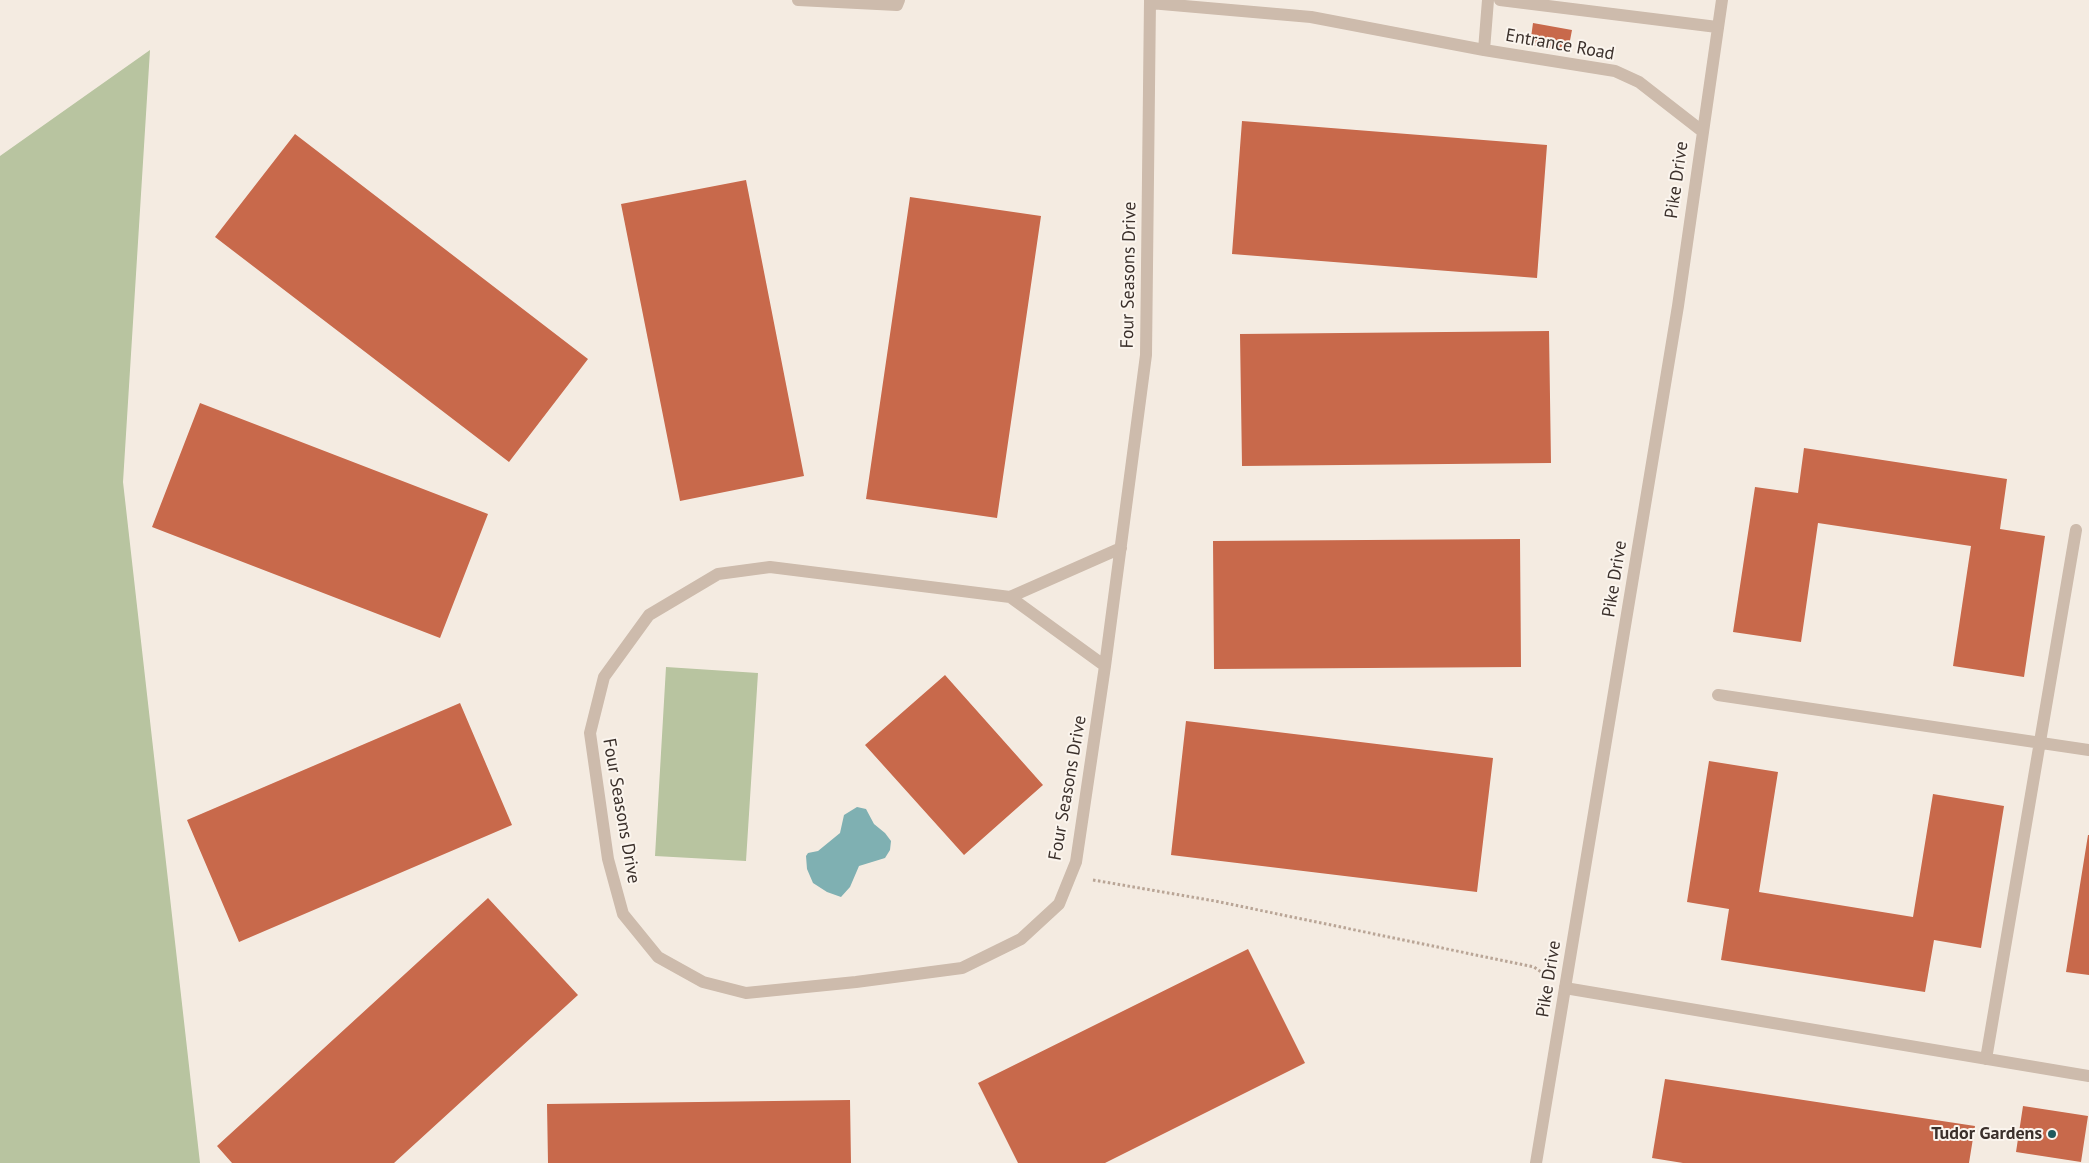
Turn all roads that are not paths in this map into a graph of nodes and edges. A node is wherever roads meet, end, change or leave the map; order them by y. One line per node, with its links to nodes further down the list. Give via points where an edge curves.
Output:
1 (798, 0): 2 (street, via 896,5)
2 (899, 0)
3 (1488, 0): 8 (street, Entrance Road)
4 (1500, 0): 7 (street, Entrance Road)
5 (1722, 0): 7 (street, Pike Drive)
6 (1150, 1): 8 (street, Entrance Road, via 1310,17); 11 (street, Four Seasons Drive, via 1146,355)
7 (1717, 26): 9 (street, Pike Drive)
8 (1484, 50): 9 (street, Entrance Road, via 1615,71 1638,82)
9 (1702, 130): 17 (street, Pike Drive, via 1678,306)
10 (2076, 530): 15 (street)
11 (1121, 548): 12 (street); 13 (street, Four Seasons Drive)
12 (1010, 597): 13 (street, Four Seasons Drive); 13 (street, Four Seasons Drive, via 770,567 718,574 649,615 604,677 590,733 608,859 623,914 658,957 703,982 746,993 962,968 1021,939 1059,904 1076,862)
13 (1106, 666)
14 (1718, 695): 15 (street)
15 (2040, 742): 16 (street); 18 (street)
16 (2089, 750)
17 (1565, 988): 18 (street); 20 (street, Pike Drive)
18 (1986, 1059): 19 (street)
19 (2089, 1076)
20 (1536, 1163)

